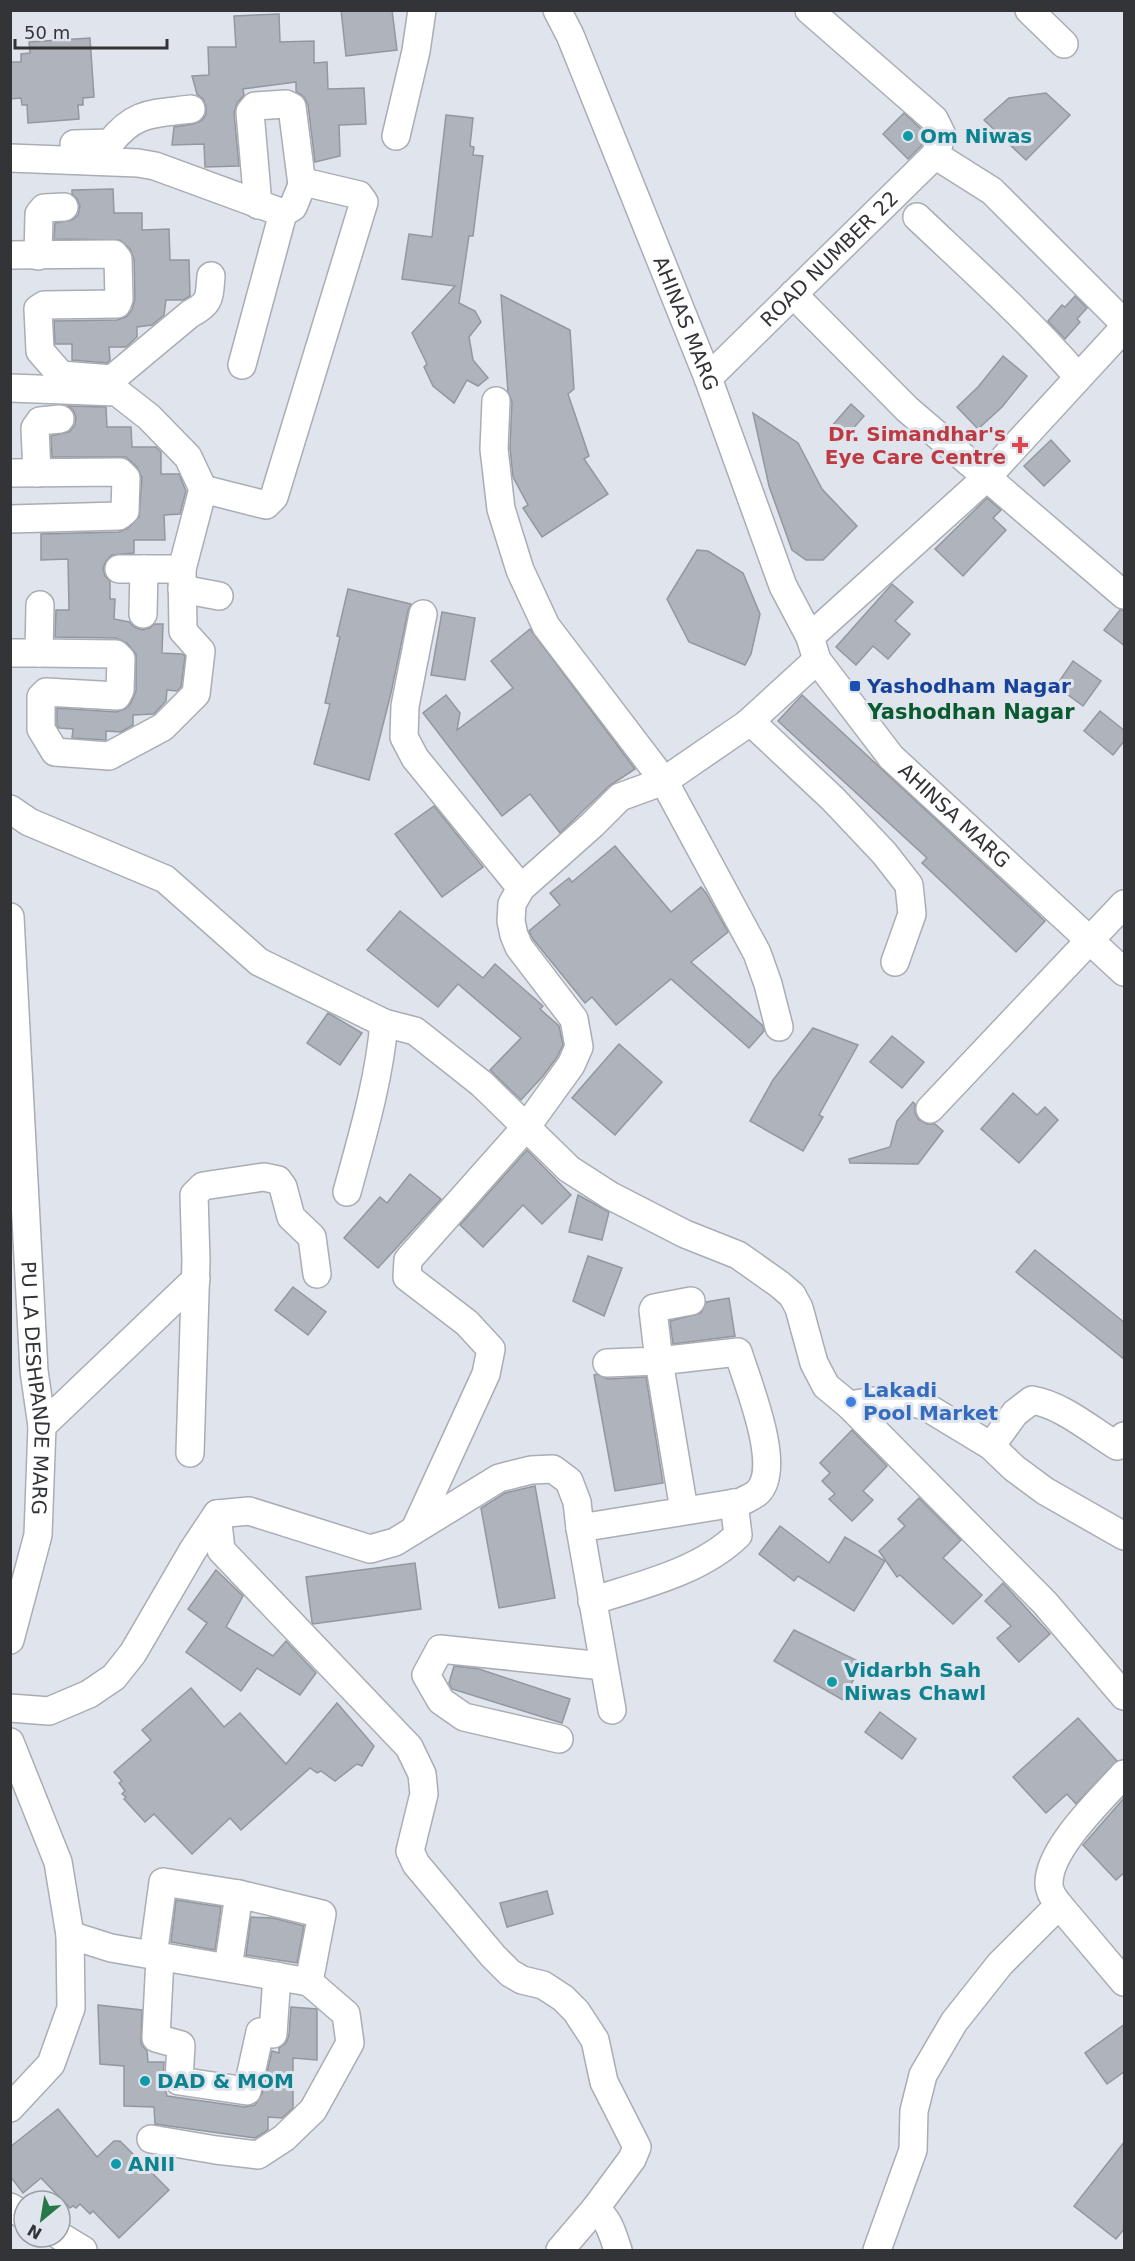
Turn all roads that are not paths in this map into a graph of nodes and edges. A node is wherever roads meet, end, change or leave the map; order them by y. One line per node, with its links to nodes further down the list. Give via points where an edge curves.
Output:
1 (422, 10): 8 (street)
2 (557, 10): 24 (street, AHINAS MARG)
3 (809, 10): 9 (street, via 934,119)
4 (1029, 10): 5 (street)
5 (1064, 44)
6 (191, 109): 7 (street)
7 (140, 116): 11 (street, via 122,128 110,143 48,144); 12 (street)
8 (396, 136)
9 (938, 145): 20 (street, ROAD NUMBER 22); 21 (street, via 992,191)
10 (10, 158): 11 (street)
11 (42, 160): 12 (street)
12 (138, 163): 15 (street)
13 (302, 185): 15 (street, via 293,207); 15 (street, via 292,107 255,106 250,112); 32 (street, via 308,183 359,195 364,202 274,497 266,505)
14 (64, 207): 18 (street, via 44,208 39,214)
15 (270, 209): 23 (street)
16 (917, 217): 25 (street)
17 (10, 255): 18 (street)
18 (38, 256): 19 (street, via 114,254 118,259 117,304 44,305 38,309 40,351 61,375 112,379 203,307 209,300)
19 (211, 276)
20 (793, 294): 24 (street, ROAD NUMBER 22); 31 (street, via 907,409)
21 (1125, 323)
22 (1125, 328): 25 (street)
23 (242, 365)
24 (708, 378): 40 (street, AHINAS MARG, via 783,586)
25 (1078, 378): 31 (street)
26 (10, 388): 32 (street, via 117,392 149,417 188,457)
27 (496, 401): 44 (street, via 494,449 501,508 520,570 546,626)
28 (60, 419): 30 (street, via 39,421 35,428)
29 (10, 473): 30 (street)
30 (37, 473): 33 (street, via 120,472 126,478 125,511 119,516)
31 (987, 477): 35 (street); 40 (street)
32 (203, 489): 34 (street)
33 (10, 519)
34 (182, 579): 36 (street); 38 (street, via 131,569); 42 (street, via 183,631 201,651 196,694 163,727 109,756 55,752 40,729 41,697 46,692 117,696 121,659 116,654)
35 (1125, 595)
36 (219, 596)
37 (40, 605): 42 (street)
38 (143, 614)
39 (423, 614): 46 (street, via 405,706 404,737 416,758)
40 (814, 648): 43 (street); 49 (street, AHINSA MARG, via 891,757)
41 (10, 652): 42 (street)
42 (39, 653)
43 (747, 724): 44 (street); 50 (street, via 752,723 833,799 909,885 912,914)
44 (664, 781): 46 (street, via 620,797); 53 (street, via 757,953)
45 (10, 808): 52 (street, via 29,822 165,879 259,962)
46 (521, 888): 55 (street, via 512,904 513,935 574,1019 579,1047 571,1065)
47 (1125, 904): 49 (street)
48 (10, 917): 62 (street, PU LA DESHPANDE MARG)
49 (1091, 940): 51 (street, AHINSA MARG); 54 (street)
50 (895, 962)
51 (1125, 972)
52 (384, 1023): 55 (street, via 415,1031); 56 (street, via 374,1088)
53 (779, 1027)
54 (930, 1109)
55 (527, 1126): 63 (street, via 569,1169 603,1191 685,1234 738,1255 792,1295 826,1386); 72 (street, via 408,1260 407,1277 467,1323 491,1348 486,1374)
56 (347, 1192)
57 (317, 1274): 58 (street, via 312,1237 291,1217 284,1187 278,1180 264,1177 203,1186 194,1195)
58 (196, 1279): 64 (street); 67 (street)
59 (691, 1301): 60 (street, via 654,1308)
60 (659, 1360): 61 (street); 68 (street, via 738,1352 768,1462 758,1492); 69 (street)
61 (607, 1363)
62 (22, 1371): 64 (street, PU LA DESHPANDE MARG)
63 (849, 1405): 66 (street, via 894,1398 925,1406); 77 (street, via 1045,1604)
64 (42, 1426): 75 (street, PU LA DESHPANDE MARG, via 38,1535)
65 (1125, 1436): 66 (street, via 1117,1446 1061,1411 1032,1400 1015,1413)
66 (991, 1446): 73 (street, via 1045,1491)
67 (190, 1453)
68 (734, 1503): 69 (street); 74 (street, via 738,1535 728,1545 679,1572)
69 (684, 1510): 71 (street)
70 (216, 1514): 72 (street, via 249,1511 370,1549 395,1542); 78 (street, via 133,1653 114,1677 89,1694 49,1712); 93 (street, via 220,1550 409,1748 422,1774 424,1794 410,1851 416,1864 510,1973 543,1985 562,1998 595,2040 604,2082 637,2147)
71 (579, 1528): 72 (street, via 577,1502 569,1481 553,1469 500,1478); 74 (street)
72 (416, 1529)
73 (1125, 1536)
74 (592, 1601): 76 (street)
75 (10, 1640)
76 (603, 1666): 79 (street); 80 (street, via 440,1649 426,1675 441,1701 464,1717)
77 (1125, 1696)
78 (10, 1708)
79 (612, 1710)
80 (559, 1739)
81 (10, 1742): 85 (street, via 58,1862)
82 (1125, 1774): 84 (street, via 1063,1843 1051,1866 1048,1884)
83 (238, 1894): 86 (street, via 163,1882); 87 (street); 89 (street, via 322,1914)
84 (1059, 1905): 90 (street); 96 (street, via 994,1972 954,2022 923,2075 914,2111 913,2150)
85 (70, 1935): 86 (street, via 111,1948); 91 (street, via 71,2008 51,2064)
86 (157, 1956): 87 (street); 88 (street, via 156,2038 181,2045 179,2081 247,2091 260,2032 273,2034)
87 (228, 1968): 88 (street)
88 (277, 1976): 89 (street)
89 (309, 1982): 92 (street, via 346,2014 350,2043 313,2110 284,2138 258,2155)
90 (1125, 1982)
91 (10, 2108)
92 (151, 2139)
93 (595, 2209): 94 (street); 95 (street, via 610,2227)
94 (560, 2250)
95 (618, 2250)
96 (877, 2250)

